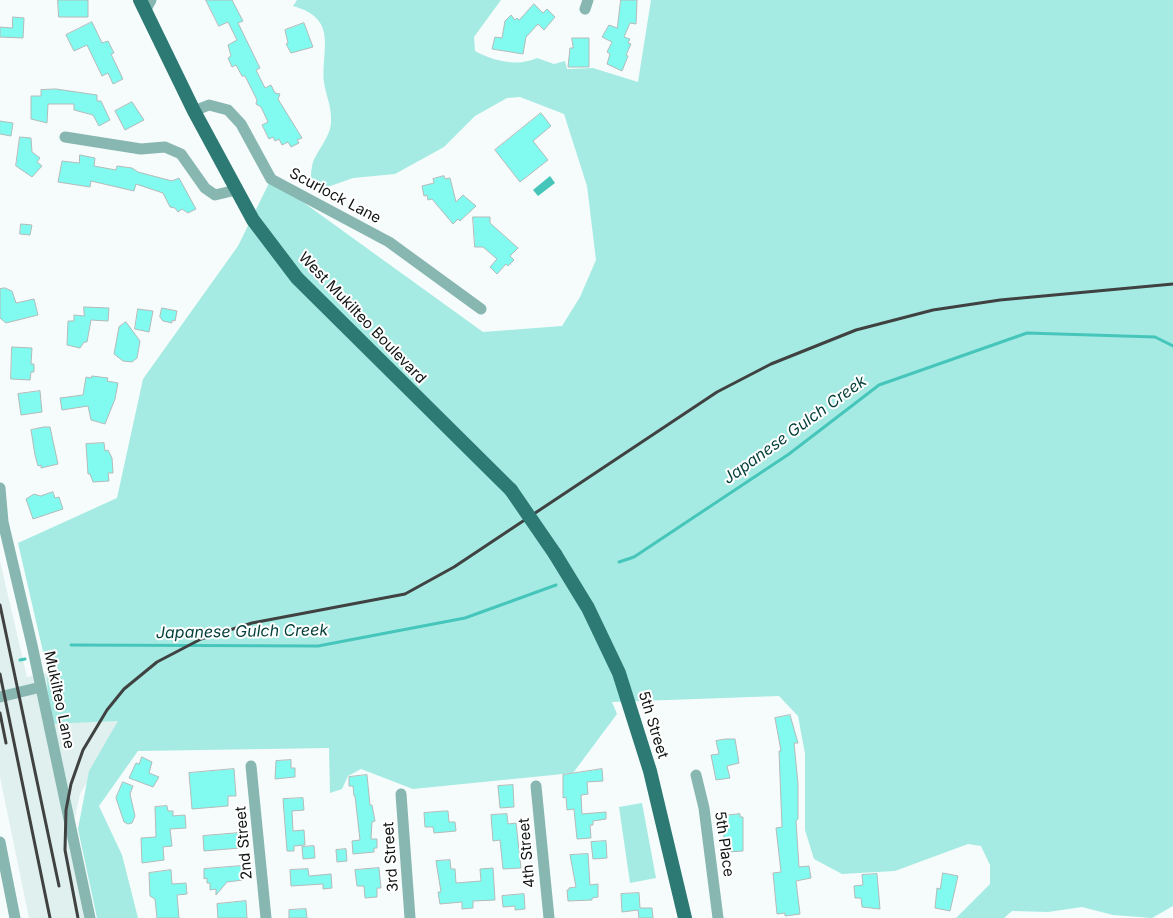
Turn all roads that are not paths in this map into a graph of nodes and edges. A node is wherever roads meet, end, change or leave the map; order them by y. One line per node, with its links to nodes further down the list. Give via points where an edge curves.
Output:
1 (146, 4): 2 (main road, West Mukilteo Boulevard)
2 (194, 110): 4 (main road, West Mukilteo Boulevard); 5 (street, Scurlock Lane, via 209,105 228,110 241,124 271,179 389,242)
3 (65, 137): 4 (street, via 141,149 165,147 181,154 205,188 215,195)
4 (236, 190): 7 (main road, West Mukilteo Boulevard, bridge, via 253,220 297,278 511,490)
5 (481, 309)
6 (0, 488): 8 (street, Mukilteo Lane, via 3,522)
7 (555, 554): 20 (main road, 5th Street, via 588,608 619,673 650,771)
8 (41, 687): 9 (street); 16 (street, Mukilteo Lane)
9 (0, 697)
10 (251, 766): 17 (street, 2nd Street)
11 (696, 774): 21 (street, 5th Place, via 704,808)
12 (536, 786): 19 (street, 4th Street)
13 (401, 794): 18 (street, 3rd Street)
14 (0, 842): 15 (street)
15 (15, 918)
16 (90, 918)
17 (266, 918)
18 (410, 918)
19 (549, 918)
20 (685, 918)
21 (718, 918)

